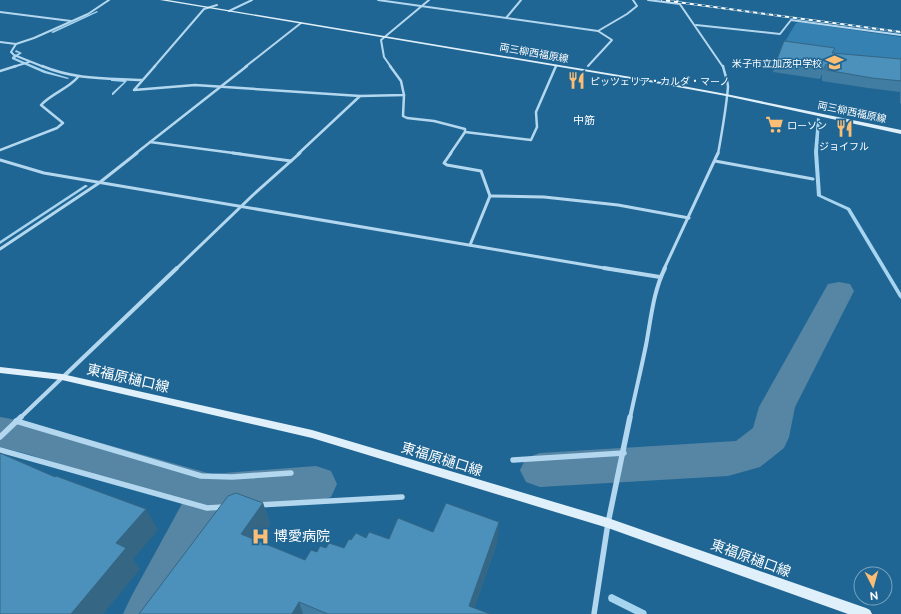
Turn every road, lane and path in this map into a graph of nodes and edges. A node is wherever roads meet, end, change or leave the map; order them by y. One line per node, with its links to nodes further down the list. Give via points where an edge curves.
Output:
1 (109, 0): 19 (street)
2 (162, 0): 14 (main road, 両三柳西福原線)
3 (183, 0): 12 (main road, 両三柳西福原線)
4 (252, 0): 15 (street)
5 (378, 0): 13 (street)
6 (429, 0): 13 (street)
7 (522, 0): 18 (street)
8 (632, 0): 22 (street, via 637,6)
9 (648, 0): 11 (street)
10 (677, 0): 11 (street)
11 (680, 4): 21 (street)
12 (217, 5): 14 (street); 15 (main road, 両三柳西福原線)
13 (422, 6): 18 (street); 23 (street)
14 (209, 7): 16 (main road, 両三柳西福原線); 32 (street, via 204,9)
15 (236, 8): 16 (street); 23 (main road, 両三柳西福原線)
16 (229, 11): 20 (main road, 両三柳西福原線)
17 (0, 12): 19 (street)
18 (506, 18): 22 (street)
19 (72, 21): 26 (street)
20 (301, 23): 23 (main road, 両三柳西福原線); 33 (street)
21 (696, 26): 24 (street, via 780,34 791,20); 34 (street, via 722,64)
22 (598, 32): 29 (street, via 612,40)
23 (386, 35): 28 (main road, 両三柳西福原線); 29 (main road, 両三柳西福原線); 35 (street, via 381,40 384,57 401,81)
24 (901, 35)
25 (0, 42): 26 (street)
26 (16, 44): 27 (street, via 11,52)
27 (30, 62): 30 (street); 31 (street)
28 (556, 66): 34 (main road, 両三柳西福原線); 38 (street, via 536,112 537,127 531,140)
29 (588, 66): 34 (main road, 両三柳西福原線)
30 (0, 71)
31 (77, 78): 32 (street); 41 (street, via 41,105 63,123 57,128)
32 (142, 80): 33 (street, via 134,90 195,85)
33 (218, 87): 36 (street); 40 (street)
34 (727, 93): 37 (main road, 両三柳西福原線); 39 (main road, 両三柳西福原線); 43 (street, via 727,108)
35 (404, 95): 36 (street); 38 (street, via 403,116 434,121 464,129)
36 (360, 96): 44 (street)
37 (901, 127)
38 (465, 132): 47 (street, via 444,163 481,171)
39 (901, 132)
40 (150, 142): 44 (street); 46 (street)
41 (0, 150)
42 (0, 160): 46 (street, via 44,173)
43 (715, 161): 45 (street); 49 (street)
44 (291, 162): 48 (street)
45 (813, 179)
46 (99, 183): 48 (street); 51 (street)
47 (490, 196): 49 (street, via 544,196 618,205); 50 (street)
48 (242, 206): 50 (street); 54 (street)
49 (689, 218): 52 (street)
50 (470, 245): 52 (street)
51 (0, 249)
52 (660, 277): 58 (street, via 650,313)
53 (0, 370): 54 (main road, 東福原樋口線)
54 (62, 377): 55 (street); 64 (main road, 東福原樋口線, via 312,434)
55 (14, 423): 56 (street); 60 (street, via 201,476 232,477)
56 (0, 437)
57 (0, 450): 63 (street, via 207,508)
58 (623, 455): 59 (street); 64 (street)
59 (513, 460)
60 (291, 473)
61 (402, 497): 62 (street)
62 (254, 506)
63 (230, 507)
64 (608, 524): 65 (street); 66 (main road, 東福原樋口線)
65 (594, 614)
66 (866, 614)

